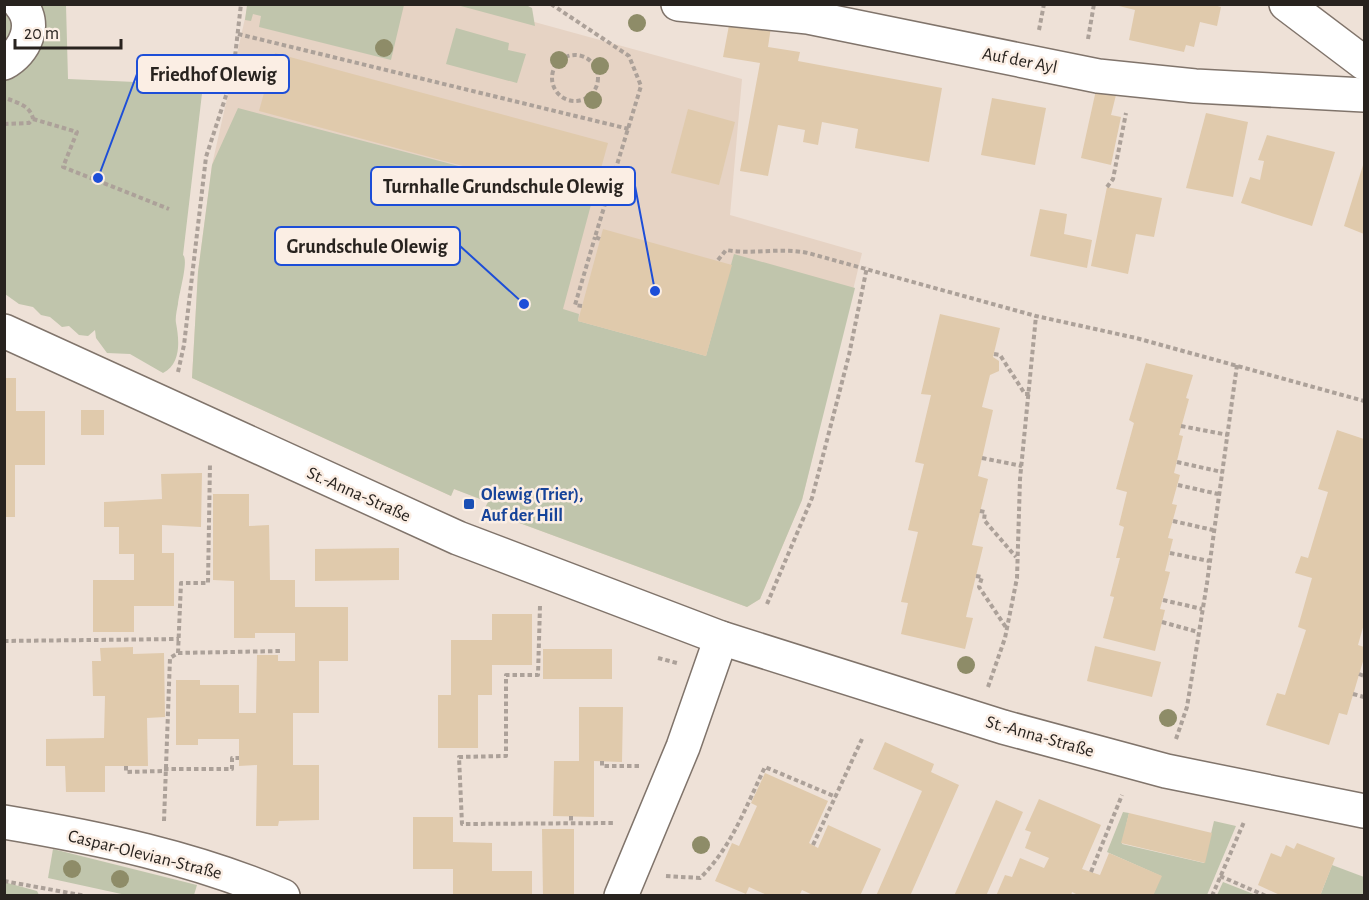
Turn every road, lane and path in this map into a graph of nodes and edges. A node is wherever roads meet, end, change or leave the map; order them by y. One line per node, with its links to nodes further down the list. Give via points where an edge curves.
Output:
1 (20, 4): 11 (street, via 29,33 25,44)
2 (242, 4): 9 (path)
3 (551, 4): 19 (path, via 629,56 641,86)
4 (678, 4): 13 (street, Auf der Ayl, via 808,17)
5 (1044, 4): 8 (path)
6 (1094, 4): 10 (path)
7 (1286, 4): 12 (street)
8 (1040, 24)
9 (238, 34): 19 (path); 29 (path, via 233,74 206,157)
10 (1089, 39)
11 (4, 63)
12 (1365, 63)
13 (1132, 80): 14 (street, Auf der Ayl); 20 (path, via 1113,179)
14 (1365, 94)
15 (560, 96): 15 (path, via 574,101 592,93 597,78 592,63 573,56 558,62 552,85)
16 (4, 97): 17 (path, via 25,106)
17 (33, 119): 18 (path, via 29,123); 21 (path, via 76,132 63,166)
18 (4, 124)
19 (629, 129): 24 (path, via 575,305)
20 (1107, 187)
21 (170, 209)
22 (718, 260): 23 (path, via 726,250 794,250)
23 (867, 267): 25 (path); 50 (path, via 812,498)
24 (582, 306)
25 (1036, 316): 28 (path); 30 (path)
26 (4, 331): 55 (street, St.-Anna-Straße, via 458,538)
27 (994, 354): 30 (path, via 1000,355 1025,394)
28 (1237, 365): 31 (path); 33 (path)
29 (180, 366)
30 (1030, 394): 36 (path)
31 (1365, 401)
32 (1181, 426): 33 (path)
33 (1228, 435): 37 (path)
34 (982, 458): 36 (path)
35 (1177, 462): 37 (path)
36 (1022, 466): 45 (path)
37 (1222, 472): 40 (path)
38 (1178, 485): 40 (path)
39 (209, 488): 56 (path, via 208,583 181,583)
40 (1218, 494): 43 (path)
41 (980, 511): 45 (path, via 985,512 984,520)
42 (1173, 521): 43 (path)
43 (1213, 530): 46 (path)
44 (1170, 553): 46 (path)
45 (1017, 557): 53 (path)
46 (1209, 561): 51 (path)
47 (976, 576): 53 (path, via 982,577 980,587)
48 (540, 598): 76 (path, via 538,675 506,675 506,756 459,757 462,824)
49 (1163, 600): 51 (path)
50 (767, 604)
51 (1202, 609): 54 (path)
52 (1162, 622): 54 (path)
53 (1007, 629): 59 (path)
54 (1198, 632): 63 (path)
55 (721, 638): 73 (street, St.-Anna-Straße, via 1034,735 1166,771); 86 (street, via 683,747)
56 (179, 639): 57 (path); 60 (path)
57 (4, 641)
58 (281, 651): 60 (path)
59 (1001, 652)
60 (178, 653): 69 (path, via 170,658)
61 (1353, 694): 62 (path)
62 (1365, 697)
63 (1187, 706)
64 (862, 739): 71 (path)
65 (239, 759): 69 (path, via 232,758 232,768)
66 (602, 761): 68 (path, via 602,766)
67 (126, 766): 69 (path, via 126,772)
68 (641, 766)
69 (165, 770): 72 (path)
70 (1123, 793): 80 (path)
71 (836, 797): 79 (path); 81 (path, via 765,767 730,843 700,878)
72 (165, 798)
73 (1365, 811)
74 (571, 816): 76 (path)
75 (4, 822): 85 (street, Caspar-Olevian-Straße, via 159,854 216,870)
76 (571, 823): 77 (path)
77 (627, 823)
78 (1241, 828): 82 (path)
79 (813, 845)
80 (1091, 872)
81 (656, 874)
82 (1220, 876): 87 (path); 88 (path)
83 (4, 880): 84 (path)
84 (86, 896)
85 (283, 896)
86 (621, 896)
87 (1212, 896)
88 (1266, 896)

